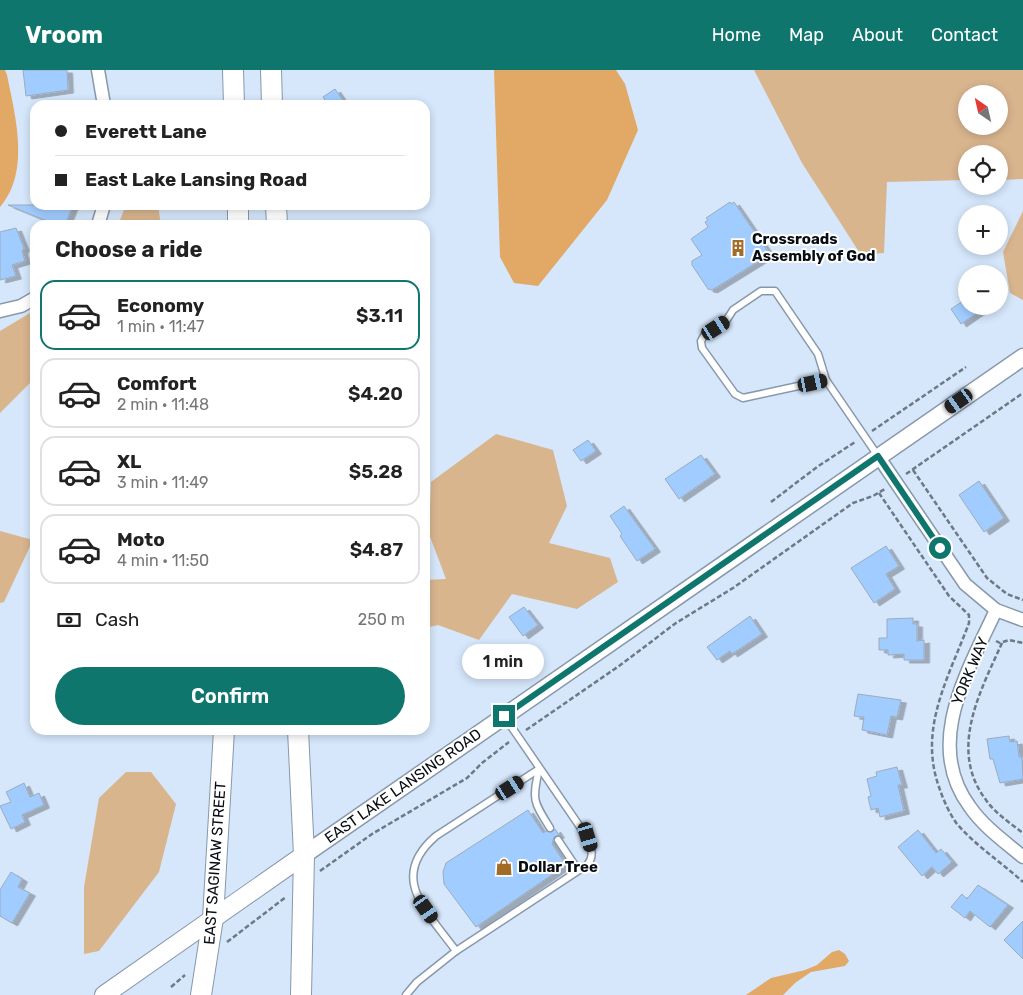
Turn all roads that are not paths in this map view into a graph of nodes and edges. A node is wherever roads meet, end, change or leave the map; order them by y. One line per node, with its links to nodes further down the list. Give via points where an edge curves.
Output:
1 (98, 70): 4 (street)
2 (233, 70): 5 (main road)
3 (271, 70): 6 (main road)
4 (103, 100)
5 (234, 100)
6 (272, 100)
7 (30, 301): 8 (street)
8 (0, 311)
9 (1023, 357): 11 (street, EAST LAKE LANSING ROAD)
10 (826, 380): 10 (lane, via 818,354 775,291 762,290 733,310 726,321 705,334 701,341 702,348 735,394 743,398); 11 (lane)
11 (878, 456): 12 (street, via 965,584); 14 (street, EAST LAKE LANSING ROAD)
12 (996, 610): 13 (street); 21 (street, YORK WAY, via 950,720 951,765 969,807 989,830)
13 (1023, 620)
14 (504, 716): 17 (lane); 20 (street, EAST LAKE LANSING ROAD)
15 (224, 735): 23 (main road, EAST SAGINAW STREET)
16 (298, 735): 20 (main road)
17 (539, 768): 18 (lane, via 533,793 536,806); 22 (lane, via 588,837 591,860); 24 (lane, via 421,849 414,865 414,889)
18 (550, 828)
19 (558, 840): 22 (lane)
20 (304, 855): 23 (main road, EAST LAKE LANSING ROAD); 27 (main road)
21 (1023, 856)
22 (578, 870): 24 (lane)
23 (213, 918): 25 (main road, EAST LAKE LANSING ROAD); 26 (main road, EAST SAGINAW STREET)
24 (456, 951): 28 (lane)
25 (104, 995)
26 (201, 995)
27 (301, 995)
28 (406, 995)

